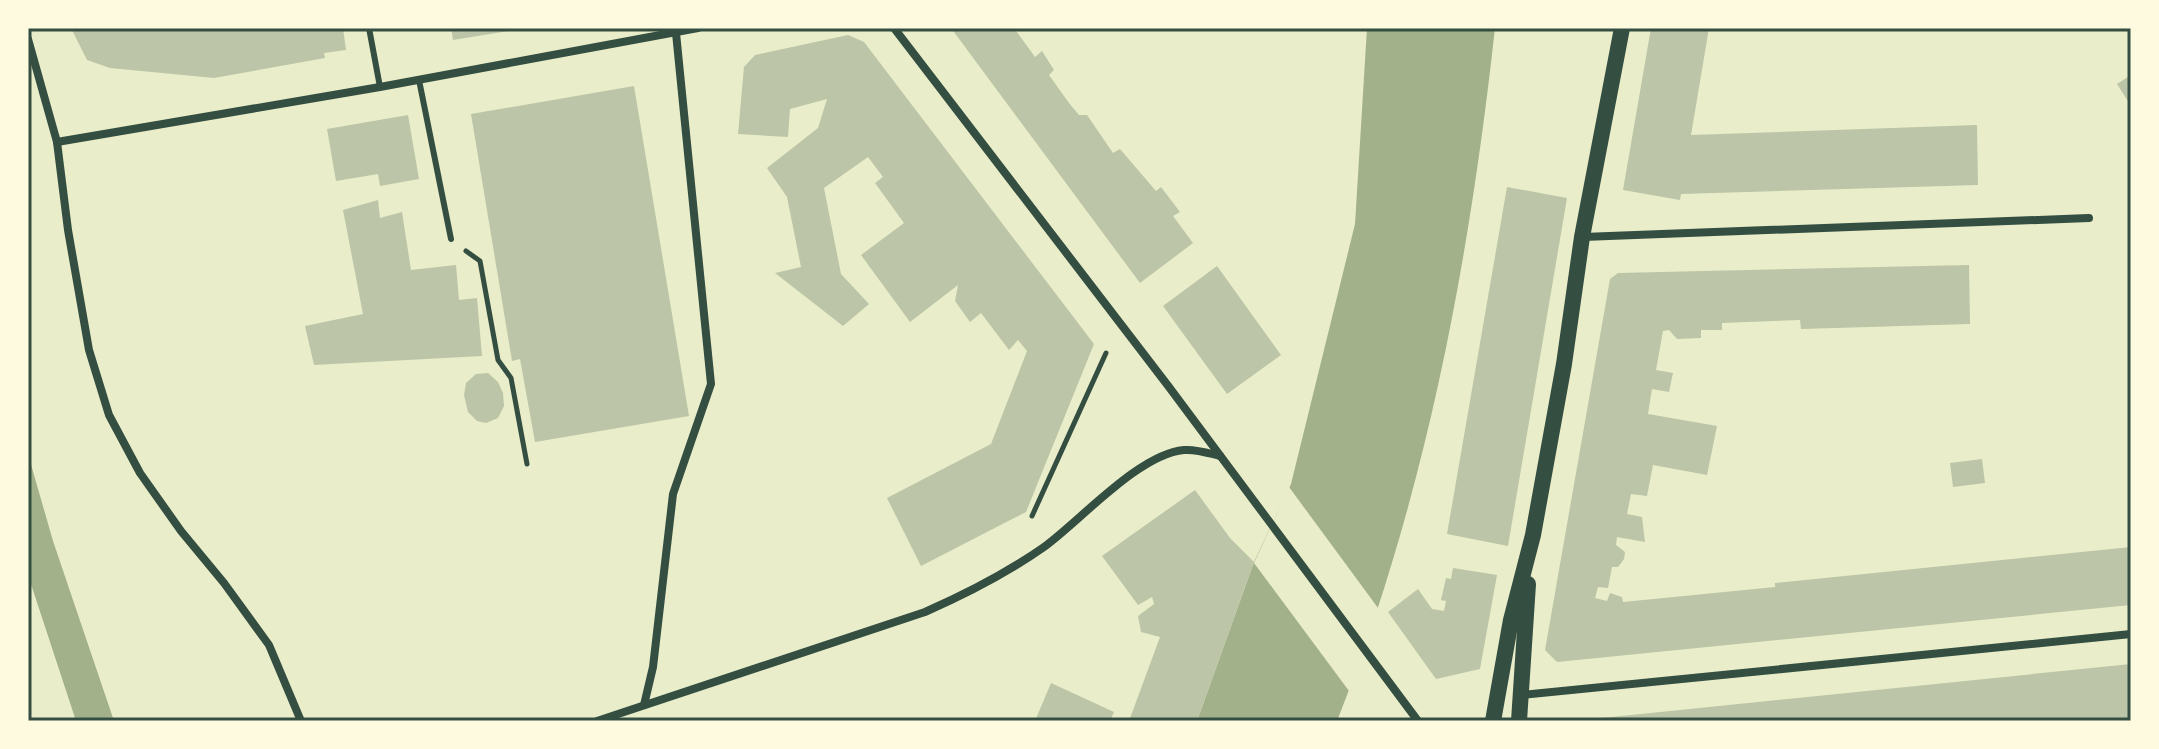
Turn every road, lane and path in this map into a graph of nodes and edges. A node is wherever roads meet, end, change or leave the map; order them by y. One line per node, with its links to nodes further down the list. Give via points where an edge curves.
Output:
1 (369, 28): 8 (lane)
2 (698, 28): 5 (street)
3 (894, 28): 14 (street)
4 (1622, 28): 11 (main road)
5 (676, 33): 7 (street); 20 (street, via 711,384 673,494)
6 (28, 39): 9 (street)
7 (419, 80): 8 (street); 12 (lane)
8 (380, 87): 9 (street)
9 (57, 142): 22 (street, via 89,350 109,415 140,473 269,645)
10 (2089, 218): 11 (street)
11 (1582, 237): 17 (main road)
12 (451, 239): 15 (path, via 480,261 498,360 511,378)
13 (1106, 353): 16 (path)
14 (1221, 456): 20 (street, via 1199,450 1169,453 1134,472 1043,547 937,607); 23 (street)
15 (527, 464)
16 (1032, 516)
17 (1533, 535): 19 (main road); 24 (main road)
18 (2131, 634): 19 (street)
19 (1521, 695): 25 (main road)
20 (644, 705): 21 (street)
21 (601, 720)
22 (301, 721)
23 (1418, 721)
24 (1493, 721)
25 (1519, 721)

